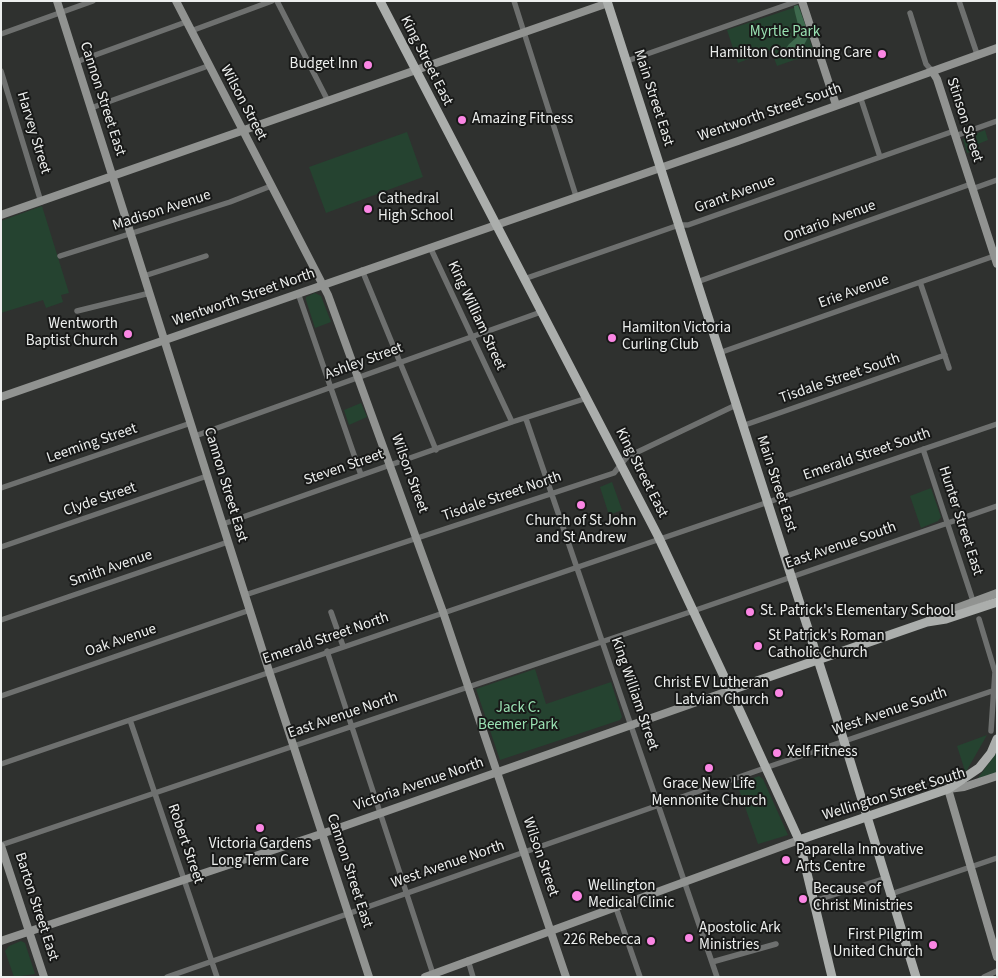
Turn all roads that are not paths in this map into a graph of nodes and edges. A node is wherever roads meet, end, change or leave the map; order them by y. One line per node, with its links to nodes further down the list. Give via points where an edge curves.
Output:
1 (57, 1): 11 (main road, Cannon Street East)
2 (93, 1): 11 (street)
3 (176, 1): 13 (main road, Wilson Street)
4 (272, 1): 14 (street)
5 (276, 1): 26 (street)
6 (380, 1): 22 (main road, King Street East)
7 (514, 1): 15 (street)
8 (800, 1): 19 (street); 27 (main road)
9 (959, 1): 18 (street)
10 (609, 2): 15 (main road); 19 (main road, Main Street East)
11 (61, 13): 16 (street); 20 (main road, Cannon Street East)
12 (910, 13): 24 (street, via 926,64)
13 (186, 22): 14 (main road, Wilson Street); 20 (street)
14 (190, 31): 21 (main road, Wilson Street)
15 (524, 32): 22 (main road); 38 (street)
16 (1, 34)
17 (997, 48): 18 (main road, Wentworth Street South)
18 (977, 54): 24 (main road, Wentworth Street South)
19 (627, 61): 33 (main road, Main Street East)
20 (76, 62): 28 (main road, Cannon Street East)
21 (208, 66): 28 (street); 30 (main road, Wilson Street)
22 (415, 70): 26 (main road); 41 (main road, King Street East)
23 (1, 71): 39 (street, Harvey Street)
24 (932, 71): 25 (main road, Wentworth Street South); 31 (main road, Stinson Street)
25 (860, 96): 27 (main road, Wentworth Street South); 32 (street)
26 (328, 101): 30 (main road)
27 (836, 105): 33 (main road, Wentworth Street South)
28 (91, 108): 34 (main road, Cannon Street East)
29 (997, 121): 31 (street, Grant Avenue)
30 (242, 131): 34 (main road); 36 (main road, Wilson Street)
31 (955, 134): 32 (street, Grant Avenue); 37 (main road, Stinson Street)
32 (880, 157): 42 (street, Grant Avenue, via 688,225)
33 (660, 166): 38 (main road, Wentworth Street South); 42 (main road, Main Street East)
34 (112, 177): 39 (main road); 43 (main road, Cannon Street East)
35 (997, 180): 37 (street, Ontario Avenue)
36 (271, 186): 43 (street, Madison Avenue); 54 (main road, Wilson Street)
37 (971, 187): 45 (main road, Stinson Street); 52 (street, Ontario Avenue)
38 (576, 196): 41 (main road, Wentworth Street South)
39 (41, 202): 40 (main road)
40 (1, 215)
41 (495, 224): 44 (main road, Wentworth Street North); 51 (main road, King Street East)
42 (680, 225): 51 (street, Grant Avenue); 52 (main road, Main Street East)
43 (131, 234): 46 (street, Madison Avenue); 50 (main road, Cannon Street East)
44 (430, 247): 49 (main road, Wentworth Street North); 59 (street, King William Street)
45 (995, 255): 48 (main road, Stinson Street); 53 (street, Erie Avenue)
46 (60, 256)
47 (206, 256): 50 (street)
48 (997, 264)
49 (362, 270): 54 (main road, Wentworth Street North); 63 (street)
50 (144, 276): 56 (main road, Cannon Street East)
51 (524, 278): 58 (main road, King Street East)
52 (697, 282): 61 (main road, Main Street East)
53 (920, 282): 61 (street, Erie Avenue); 62 (street)
54 (323, 284): 55 (main road, Wentworth Street North); 65 (main road, Wilson Street)
55 (298, 293): 60 (main road, Wentworth Street North); 66 (street)
56 (150, 294): 57 (street); 60 (main road, Cannon Street East)
57 (77, 310)
58 (541, 312): 59 (street, Ashley Street); 68 (main road, King Street East)
59 (472, 336): 63 (street, Ashley Street); 71 (street, King William Street)
60 (165, 340): 67 (main road, Wentworth Street North); 72 (main road, Cannon Street East)
61 (719, 353): 69 (main road, Main Street East)
62 (945, 355): 64 (street); 74 (street, Tisdale Street South)
63 (400, 362): 65 (street, Ashley Street); 77 (street)
64 (950, 368)
65 (358, 377): 66 (street, Ashley Street); 78 (main road, Wilson Street)
66 (331, 387): 75 (street, Ashley Street); 80 (street)
67 (1, 397)
68 (587, 398): 70 (street, Steven Street); 79 (main road, King Street East)
69 (736, 405): 74 (main road, Main Street East); 79 (street, via 627,457)
70 (526, 419): 71 (street, Steven Street); 83 (street, King William Street)
71 (512, 422): 77 (street, Steven Street)
72 (191, 423): 75 (main road, Cannon Street East); 82 (street, Leeming Street)
73 (997, 424): 76 (street, Emerald Street South)
74 (742, 426): 84 (main road, Main Street East)
75 (195, 436): 81 (main road, Cannon Street East)
76 (923, 449): 84 (street, Emerald Street South); 86 (street, Hunter Street East)
77 (436, 450): 78 (street, Steven Street)
78 (391, 464): 80 (street, Steven Street); 88 (main road, Wilson Street)
79 (622, 466): 83 (street, Tisdale Street North, via 614,473); 89 (main road, King Street East)
80 (361, 475): 87 (street, Steven Street)
81 (207, 476): 87 (main road, Cannon Street East); 91 (street, Clyde Street)
82 (1, 488)
83 (552, 494): 88 (street, Tisdale Street North); 92 (street, King William Street)
84 (767, 503): 89 (street, Emerald Street South); 93 (main road, Main Street East)
85 (997, 506): 86 (street, East Avenue South)
86 (948, 523): 93 (street, East Avenue South); 96 (street, Hunter Street East)
87 (223, 524): 90 (main road, Cannon Street East)
88 (417, 538): 95 (street, Tisdale Street North); 101 (main road, Wilson Street)
89 (660, 540): 92 (street, Emerald Street North); 99 (main road, King Street East)
90 (228, 542): 95 (main road, Cannon Street East); 103 (street, Smith Avenue)
91 (1, 547)
92 (577, 568): 101 (street, Emerald Street North); 105 (street, King William Street)
93 (791, 577): 99 (street, East Avenue South); 108 (main road, Main Street East)
94 (997, 593): 96 (main road)
95 (245, 595): 98 (main road, Cannon Street East)
96 (974, 601): 104 (main road)
97 (997, 602): 104 (main road)
98 (250, 610): 109 (main road, Cannon Street East); 113 (street, Oak Avenue)
99 (694, 611): 105 (street, East Avenue North); 111 (main road, King Street East)
100 (332, 612): 106 (street)
101 (443, 612): 106 (street, Emerald Street North); 110 (main road, Wilson Street)
102 (979, 619): 112 (street, via 993,662)
103 (1, 620)
104 (927, 622): 108 (main road)
105 (603, 641): 110 (street, East Avenue North); 115 (street, King William Street)
106 (342, 646): 107 (street, Emerald Street North)
107 (327, 651): 109 (street, Emerald Street North); 116 (street)
108 (818, 659): 111 (main road); 118 (main road, Main Street East)
109 (269, 671): 114 (street, Emerald Street North); 119 (main road, Cannon Street East)
110 (469, 686): 116 (street, East Avenue North); 122 (main road, Wilson Street)
111 (730, 690): 115 (main road, Victoria Avenue North); 121 (main road, King Street East)
112 (995, 690): 117 (street); 118 (street, West Avenue South)
113 (1, 696)
114 (130, 720): 120 (street, Emerald Street North); 125 (street, Robert Street)
115 (632, 724): 122 (main road, Victoria Avenue North); 126 (street, King William Street)
116 (351, 726): 119 (street, East Avenue North); 127 (street)
117 (994, 735): 124 (main road, via 990,752 979,768)
118 (844, 741): 121 (street, West Avenue South); 128 (main road, Main Street East)
119 (294, 746): 125 (street, East Avenue North); 129 (main road, Cannon Street East)
120 (1, 764)
121 (766, 767): 126 (street, West Avenue North); 130 (main road, King Street East)
122 (496, 772): 127 (main road, Victoria Avenue North); 132 (main road, Wilson Street)
123 (997, 776): 124 (main road, Wellington Street South)
124 (948, 789): 128 (main road, Wellington Street South); 134 (main road)
125 (154, 793): 131 (street, East Avenue North); 136 (street, Robert Street)
126 (659, 806): 132 (street, West Avenue North); 137 (street, King William Street)
127 (380, 813): 129 (main road, Victoria Avenue North); 138 (street)
128 (867, 816): 130 (main road, Wellington Street South); 135 (main road, Main Street East)
129 (322, 833): 136 (main road, Victoria Avenue North); 142 (main road, Cannon Street East)
130 (799, 840): 137 (main road); 140 (main road, King Street East)
131 (2, 848): 144 (main road, Barton Street East)
132 (524, 852): 138 (street, West Avenue North); 143 (main road, Wilson Street)
133 (997, 858): 134 (street)
134 (970, 867): 139 (street); 147 (main road)
135 (886, 878): 139 (main road, Main Street East); 140 (street)
136 (184, 880): 144 (main road, Victoria Avenue North); 149 (street, Robert Street)
137 (685, 880): 141 (main road); 150 (street, King William Street)
138 (407, 893): 142 (street, West Avenue North); 152 (street)
139 (891, 894): 163 (main road, Main Street East)
140 (814, 901): 162 (main road, King Street East)
141 (615, 905): 143 (main road); 160 (street)
142 (348, 914): 149 (street, West Avenue North); 156 (main road, Cannon Street East)
143 (551, 930): 148 (main road); 159 (main road, Wilson Street)
144 (30, 932): 145 (main road, Victoria Avenue North); 153 (main road, Barton Street East)
145 (1, 941)
146 (776, 944): 150 (street)
147 (997, 957)
148 (468, 960): 152 (main road); 158 (street)
149 (212, 961): 154 (street, West Avenue North); 155 (street, Robert Street)
150 (712, 962): 161 (street, King William Street)
151 (997, 972): 164 (street)
152 (433, 974): 157 (main road)
153 (44, 977)
154 (167, 977)
155 (217, 977)
156 (369, 977)
157 (425, 977)
158 (473, 977)
159 (566, 977)
160 (640, 977)
161 (717, 977)
162 (832, 977)
163 (916, 977)
164 (984, 977)

